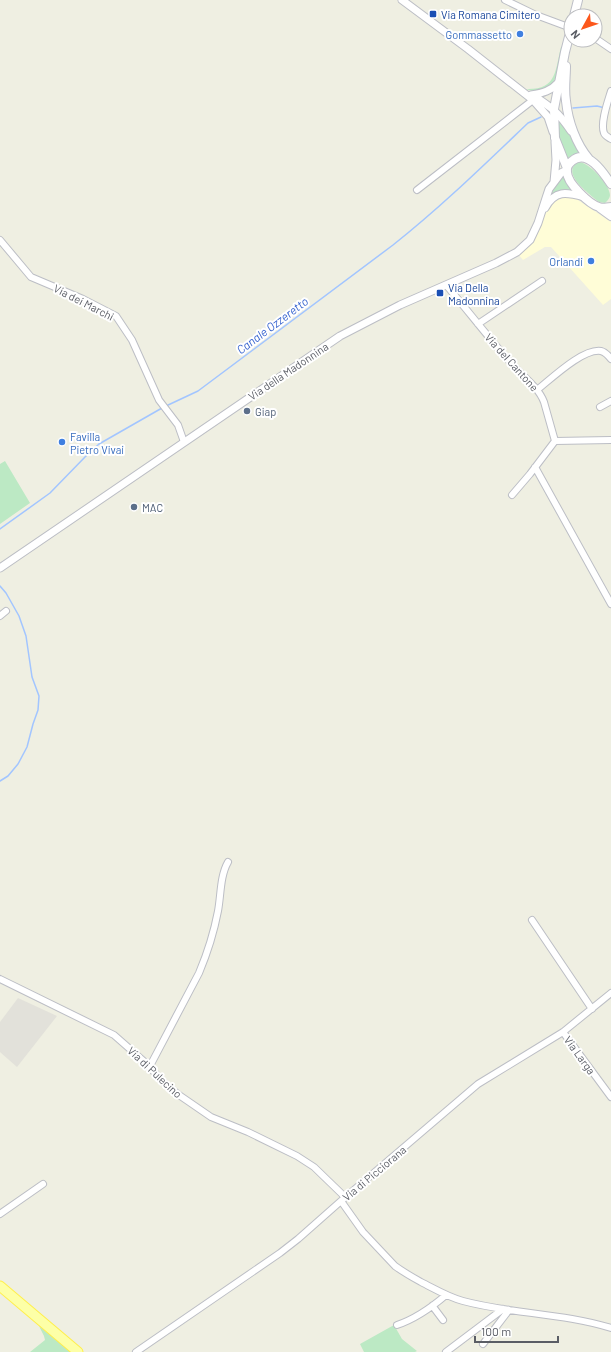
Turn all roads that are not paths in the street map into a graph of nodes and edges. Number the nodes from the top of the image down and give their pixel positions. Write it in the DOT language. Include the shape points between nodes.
graph roads {
  1 [pos="402,0"];
  2 [pos="505,0"];
  3 [pos="563,26"];
  4 [pos="566,48"];
  5 [pos="566,48"];
  6 [pos="559,82"];
  7 [pos="611,91"];
  8 [pos="532,97"];
  9 [pos="554,109"];
  10 [pos="555,138"];
  11 [pos="611,139"];
  12 [pos="578,141"];
  13 [pos="590,160"];
  14 [pos="567,169"];
  15 [pos="554,182"];
  16 [pos="611,184"];
  17 [pos="417,190"];
  18 [pos="586,198"];
  19 [pos="607,207"];
  20 [pos="611,216"];
  21 [pos="540,217"];
  22 [pos="0,240"];
  23 [pos="542,281"];
  24 [pos="447,286"];
  25 [pos="478,324"];
  26 [pos="611,359"];
  27 [pos="537,390"];
  28 [pos="611,401"];
  29 [pos="600,407"];
  30 [pos="611,440"];
  31 [pos="555,441"];
  32 [pos="184,442"];
  33 [pos="535,467"];
  34 [pos="512,495"];
  35 [pos="0,568"];
  36 [pos="611,604"];
  37 [pos="6,611"];
  38 [pos="0,616"];
  39 [pos="228,862"];
  40 [pos="532,920"];
  41 [pos="0,979"];
  42 [pos="611,993"];
  43 [pos="592,1009"];
  44 [pos="563,1032"];
  45 [pos="150,1066"];
  46 [pos="611,1097"];
  47 [pos="43,1184"];
  48 [pos="343,1199"];
  49 [pos="0,1214"];
  50 [pos="0,1286"];
  51 [pos="446,1295"];
  52 [pos="433,1305"];
  53 [pos="506,1309"];
  54 [pos="443,1320"];
  55 [pos="397,1325"];
  56 [pos="611,1328"];
  57 [pos="483,1344"];
  58 [pos="78,1352"];
  59 [pos="136,1352"];
  60 [pos="446,1352"];
  1 -- 8 [label="street"];
  2 -- 3 [label="street"];
  4 -- 6 [label="main road"];
  5 -- 12 [label="main road" via="566,101"];
  6 -- 8 [label="street" via="551,90"];
  6 -- 9 [label="main road"];
  7 -- 11 [label="street" via="603,130"];
  8 -- 9 [label="street"];
  8 -- 10 [label="street" via="548,116"];
  8 -- 17 [label="street"];
  9 -- 10 [label="main road"];
  9 -- 12 [label="street"];
  10 -- 14 [label="main road"];
  10 -- 15 [label="street"];
  12 -- 13 [label="main road"];
  13 -- 14 [label="main road" via="577,158 568,164"];
  13 -- 16 [label="main road"];
  14 -- 15 [label="street"];
  14 -- 18 [label="main road" via="569,180"];
  15 -- 21 [label="street"];
  18 -- 19 [label="main road"];
  18 -- 21 [label="street" via="564,193 558,195 552,198"];
  19 -- 20 [label="main road"];
  21 -- 24 [label="street, Via della Madonnina" via="530,240 517,252"];
  22 -- 32 [label="street, Via dei Marchi" via="31,277 116,316 132,340 156,394 178,425"];
  23 -- 25 [label="street"];
  24 -- 25 [label="street, Via del Cantone"];
  24 -- 32 [label="street, Via della Madonnina" via="340,336"];
  25 -- 27 [label="street, Via del Cantone"];
  26 -- 27 [label="street" via="600,351 585,354"];
  27 -- 31 [label="street, Via del Cantone" via="542,396"];
  28 -- 29 [label="street"];
  30 -- 31 [label="street"];
  31 -- 33 [label="street"];
  32 -- 35 [label="street, Via della Madonnina"];
  33 -- 34 [label="street"];
  33 -- 36 [label="street"];
  37 -- 38 [label="street"];
  39 -- 45 [label="street" via="224,869 218,912 202,967"];
  40 -- 43 [label="street"];
  41 -- 45 [label="street, Via di Pulecino" via="114,1035"];
  42 -- 43 [label="street, Via di Picciorana"];
  43 -- 44 [label="street, Via di Picciorana"];
  44 -- 46 [label="street, Via Larga"];
  44 -- 48 [label="street, Via di Picciorana" via="478,1084"];
  45 -- 48 [label="street, Via di Pulecino" via="163,1082 210,1117 248,1132 314,1167"];
  47 -- 49 [label="street"];
  48 -- 51 [label="street, Via di Pulecino" via="363,1232 395,1266"];
  48 -- 59 [label="street, Via di Picciorana" via="280,1253"];
  50 -- 58 [label="main road"];
  51 -- 52 [label="street"];
  51 -- 53 [label="street, Via di Pulecino"];
  52 -- 54 [label="street"];
  52 -- 55 [label="street"];
  53 -- 56 [label="street, Via di Pulecino" via="558,1316"];
  53 -- 57 [label="street"];
  53 -- 60 [label="street"];
}
